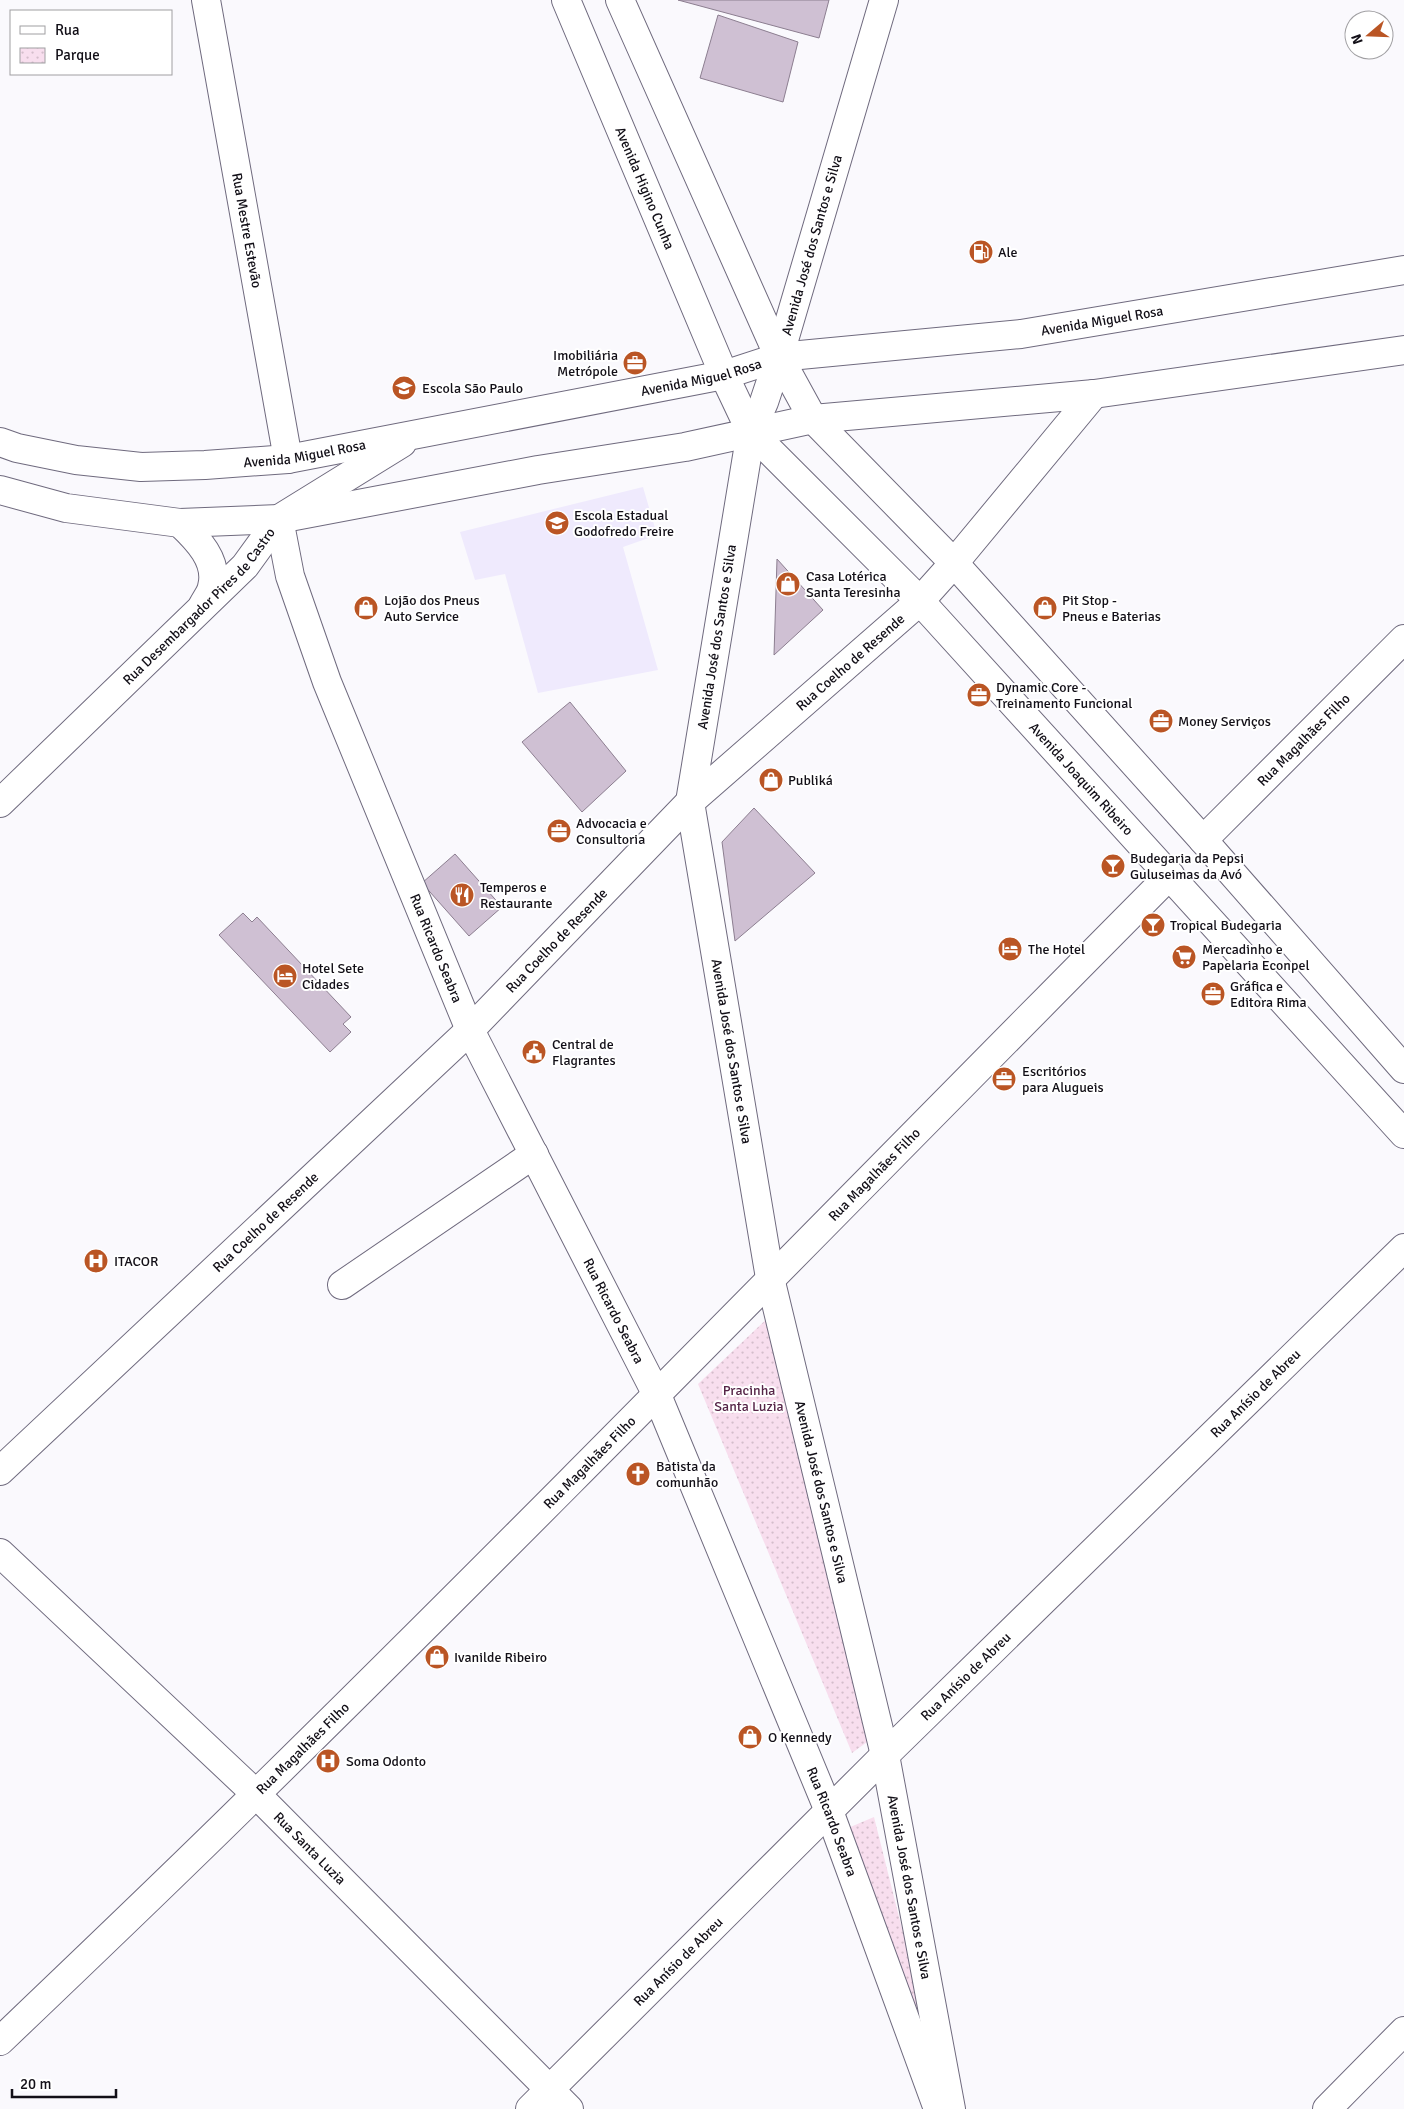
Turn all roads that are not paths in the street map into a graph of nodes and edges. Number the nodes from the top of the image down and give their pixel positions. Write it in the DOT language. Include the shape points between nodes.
graph roads {
  1 [pos="206,0"];
  2 [pos="566,0"];
  3 [pos="620,0"];
  4 [pos="884,0"];
  5 [pos="1404,270"];
  6 [pos="1404,350"];
  7 [pos="779,357"];
  8 [pos="724,375"];
  9 [pos="1094,394"];
  10 [pos="813,419"];
  11 [pos="750,432"];
  12 [pos="416,434"];
  13 [pos="0,442"];
  14 [pos="288,459"];
  15 [pos="0,490"];
  16 [pos="279,520"];
  17 [pos="180,522"];
  18 [pos="954,563"];
  19 [pos="920,601"];
  20 [pos="200,610"];
  21 [pos="1404,639"];
  22 [pos="690,802"];
  23 [pos="0,803"];
  24 [pos="1202,840"];
  25 [pos="1170,875"];
  26 [pos="470,1030"];
  27 [pos="1404,1069"];
  28 [pos="1404,1134"];
  29 [pos="534,1154"];
  30 [pos="1404,1248"];
  31 [pos="770,1278"];
  32 [pos="342,1285"];
  33 [pos="657,1395"];
  34 [pos="0,1470"];
  35 [pos="0,1553"];
  36 [pos="884,1755"];
  37 [pos="256,1794"];
  38 [pos="829,1811"];
  39 [pos="1404,2031"];
  40 [pos="0,2041"];
  41 [pos="560,2099"];
  42 [pos="530,2109"];
  43 [pos="938,2109"];
  44 [pos="952,2109"];
  45 [pos="1327,2109"];
  1 -- 14 [label="main road, Rua Mestre Estevão"];
  2 -- 8 [label="main road, Avenida Higino Cunha"];
  3 -- 7 [label="main road"];
  4 -- 7 [label="main road, Avenida José dos Santos e Silva"];
  5 -- 7 [label="main road, Avenida Miguel Rosa" via="1021,334"];
  6 -- 9 [label="main road"];
  7 -- 8 [label="main road, Avenida Miguel Rosa"];
  7 -- 10 [label="main road"];
  7 -- 11 [label="main road, Avenida José dos Santos e Silva"];
  8 -- 11 [label="main road, Avenida Higino Cunha"];
  8 -- 12 [label="main road, Avenida Miguel Rosa"];
  9 -- 10 [label="main road"];
  9 -- 18 [label="main road, Rua Coelho de Resende"];
  10 -- 11 [label="main road"];
  10 -- 18 [label="main road"];
  11 -- 16 [label="main road" via="685,448 538,470"];
  11 -- 19 [label="main road, Avenida Joaquim Ribeiro"];
  11 -- 22 [label="main road, Avenida José dos Santos e Silva"];
  12 -- 14 [label="main road, Avenida Miguel Rosa"];
  12 -- 16 [label="main road, Rua Desembargador Pires de Castro"];
  13 -- 14 [label="main road, Avenida Miguel Rosa" via="76,460 141,467"];
  15 -- 17 [label="main road" via="66,508"];
  16 -- 17 [label="main road"];
  16 -- 20 [label="main road, Rua Desembargador Pires de Castro" via="245,566"];
  16 -- 26 [label="main road, Rua Ricardo Seabra" via="290,576 327,682"];
  17 -- 20 [label="main road" via="201,545 213,568 212,587"];
  18 -- 19 [label="main road, Rua Coelho de Resende"];
  18 -- 24 [label="main road"];
  19 -- 22 [label="main road, Rua Coelho de Resende"];
  19 -- 25 [label="main road, Avenida Joaquim Ribeiro"];
  20 -- 23 [label="main road, Rua Desembargador Pires de Castro"];
  21 -- 24 [label="main road, Rua Magalhães Filho"];
  22 -- 26 [label="main road, Rua Coelho de Resende"];
  22 -- 31 [label="main road, Avenida José dos Santos e Silva"];
  24 -- 27 [label="main road"];
  25 -- 28 [label="main road, Avenida Joaquim Ribeiro"];
  25 -- 31 [label="main road, Rua Magalhães Filho"];
  26 -- 29 [label="main road, Rua Ricardo Seabra"];
  26 -- 34 [label="main road, Rua Coelho de Resende"];
  29 -- 32 [label="main road"];
  29 -- 33 [label="main road, Rua Ricardo Seabra"];
  30 -- 36 [label="main road, Rua Anísio de Abreu"];
  31 -- 33 [label="main road, Rua Magalhães Filho"];
  31 -- 36 [label="main road, Avenida José dos Santos e Silva"];
  33 -- 37 [label="main road, Rua Magalhães Filho"];
  33 -- 38 [label="main road, Rua Ricardo Seabra"];
  35 -- 37 [label="main road, Rua Santa Luzia"];
  36 -- 38 [label="main road, Rua Anísio de Abreu"];
  36 -- 44 [label="main road, Avenida José dos Santos e Silva"];
  37 -- 40 [label="main road, Rua Magalhães Filho"];
  37 -- 41 [label="main road, Rua Santa Luzia"];
  38 -- 41 [label="main road, Rua Anísio de Abreu"];
  38 -- 43 [label="main road, Rua Ricardo Seabra"];
  39 -- 45 [label="main road"];
  41 -- 42 [label="main road, Rua Anísio de Abreu"];
}
